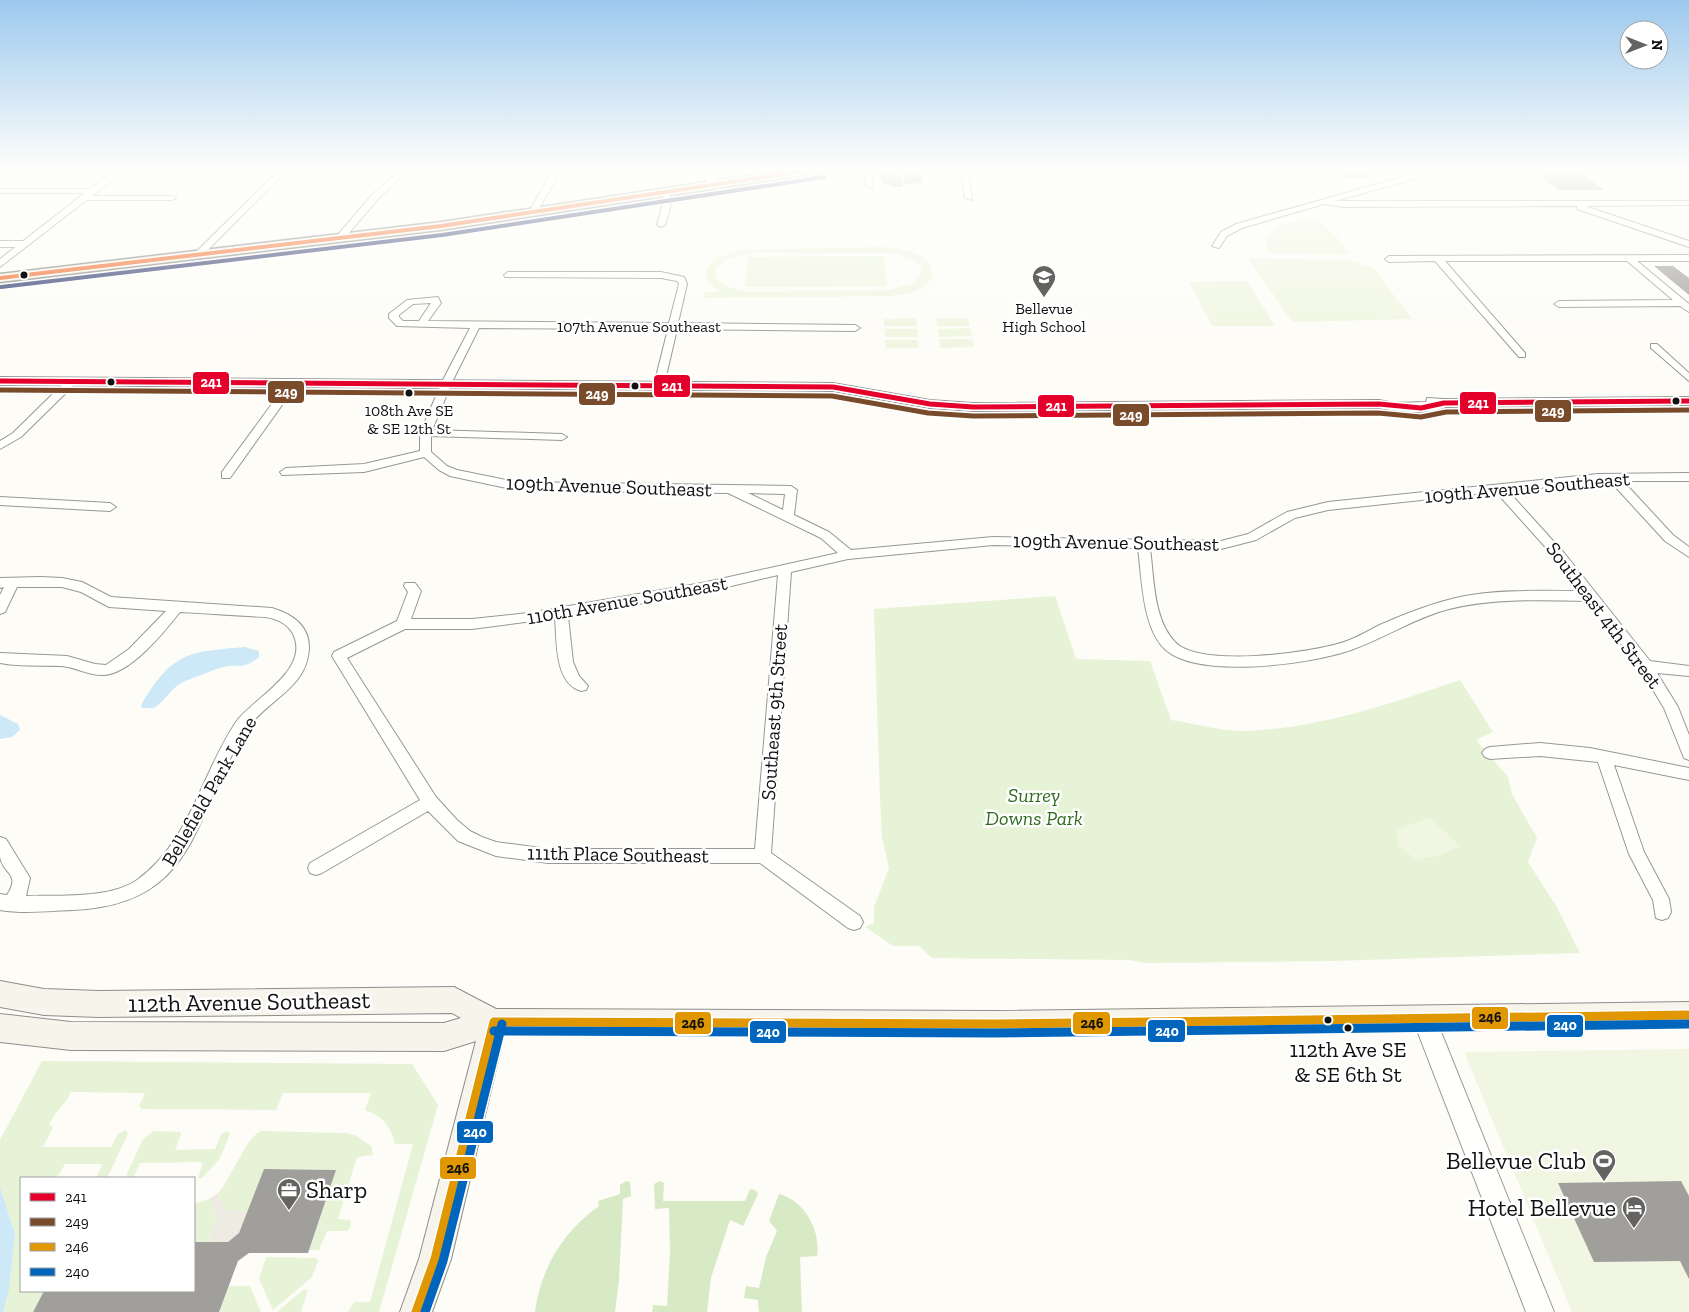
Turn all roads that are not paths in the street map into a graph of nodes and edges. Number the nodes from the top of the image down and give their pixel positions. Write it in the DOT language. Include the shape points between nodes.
graph roads {
  1 [pos="44,229"];
  2 [pos="224,229"];
  3 [pos="347,229"];
  4 [pos="409,229"];
  5 [pos="1233,229"];
  6 [pos="1646,229"];
  7 [pos="339,239"];
  8 [pos="0,244"];
  9 [pos="25,244"];
  10 [pos="1689,244"];
  11 [pos="1216,246"];
  12 [pos="198,255"];
  13 [pos="1630,258"];
  14 [pos="1689,258"];
  15 [pos="1438,259"];
  16 [pos="1389,260"];
  17 [pos="0,264"];
  18 [pos="508,275"];
  19 [pos="0,278"];
  20 [pos="1559,304"];
  21 [pos="1685,306"];
  22 [pos="422,324"];
  23 [pos="476,325"];
  24 [pos="674,326"];
  25 [pos="855,328"];
  26 [pos="1654,346"];
  27 [pos="1522,355"];
  28 [pos="1689,378"];
  29 [pos="0,381"];
  30 [pos="71,382"];
  31 [pos="292,384"];
  32 [pos="447,384"];
  33 [pos="659,385"];
  34 [pos="1689,401"];
  35 [pos="425,433"];
  36 [pos="562,436"];
  37 [pos="1,446"];
  38 [pos="426,453"];
  39 [pos="286,472"];
  40 [pos="226,475"];
  41 [pos="1689,477"];
  42 [pos="1613,478"];
  43 [pos="1499,488"];
  44 [pos="732,490"];
  45 [pos="0,502"];
  46 [pos="110,507"];
  47 [pos="788,515"];
  48 [pos="1143,543"];
  49 [pos="1689,553"];
  50 [pos="848,555"];
  51 [pos="784,568"];
  52 [pos="6,583"];
  53 [pos="410,586"];
  54 [pos="1592,596"];
  55 [pos="177,606"];
  56 [pos="0,610"];
  57 [pos="561,613"];
  58 [pos="403,624"];
  59 [pos="1172,648"];
  60 [pos="0,658"];
  61 [pos="1646,666"];
  62 [pos="1689,671"];
  63 [pos="581,686"];
  64 [pos="1490,753"];
  65 [pos="1689,754"];
  66 [pos="1604,757"];
  67 [pos="1689,774"];
  68 [pos="430,802"];
  69 [pos="0,844"];
  70 [pos="763,856"];
  71 [pos="316,868"];
  72 [pos="5,903"];
  73 [pos="1662,912"];
  74 [pos="854,922"];
  75 [pos="0,994"];
  76 [pos="1689,1015"];
  77 [pos="1424,1020"];
  78 [pos="494,1022"];
  79 [pos="0,1028"];
  80 [pos="435,1259"];
  81 [pos="416,1312"];
  82 [pos="428,1312"];
  83 [pos="1540,1312"];
  1 -- 9 [label="street"];
  2 -- 12 [label="street"];
  3 -- 7 [label="street"];
  4 -- 7 [label="main road"];
  5 -- 11 [label="street" via="1224,234"];
  6 -- 10 [label="street"];
  7 -- 12 [label="main road"];
  8 -- 9 [label="street"];
  9 -- 17 [label="street"];
  12 -- 19 [label="main road"];
  13 -- 14 [label="street"];
  13 -- 15 [label="street"];
  13 -- 21 [label="street"];
  15 -- 16 [label="street"];
  15 -- 27 [label="street"];
  18 -- 24 [label="street" via="661,275 678,278 684,284"];
  20 -- 21 [label="street"];
  22 -- 23 [label="street, 107th Avenue Southeast"];
  23 -- 24 [label="street, 107th Avenue Southeast"];
  23 -- 32 [label="street"];
  24 -- 25 [label="street, 107th Avenue Southeast"];
  24 -- 33 [label="street"];
  26 -- 28 [label="street"];
  29 -- 30 [label="street"];
  30 -- 31 [label="street"];
  30 -- 37 [label="street"];
  31 -- 32 [label="street"];
  31 -- 40 [label="street"];
  32 -- 33 [label="street"];
  32 -- 35 [label="street"];
  33 -- 34 [label="street" via="834,387 930,404 973,407 1379,404 1394,407 1438,406 1444,403"];
  35 -- 36 [label="street"];
  35 -- 38 [label="street"];
  38 -- 39 [label="street" via="364,468"];
  38 -- 44 [label="street, 109th Avenue Southeast" via="454,473 516,486"];
  41 -- 42 [label="street, 109th Avenue Southeast"];
  42 -- 43 [label="street, 109th Avenue Southeast"];
  42 -- 49 [label="street" via="1669,538"];
  43 -- 48 [label="street, 109th Avenue Southeast" via="1315,508 1291,515 1252,537 1221,545"];
  43 -- 54 [label="street, Southeast 4th Street"];
  44 -- 47 [label="street, 109th Avenue Southeast"];
  44 -- 47 [label="street, 109th Avenue Southeast" via="791,490"];
  45 -- 46 [label="street"];
  47 -- 50 [label="street, 109th Avenue Southeast" via="832,539"];
  48 -- 50 [label="street, 109th Avenue Southeast" via="993,541"];
  48 -- 59 [label="street" via="1158,630"];
  50 -- 51 [label="street, 110th Avenue Southeast"];
  51 -- 57 [label="street, 110th Avenue Southeast" via="702,588"];
  51 -- 70 [label="street, Southeast 9th Street"];
  52 -- 55 [label="street, Bellefield Park Lane" via="68,583 88,589 109,602"];
  52 -- 56 [label="street"];
  53 -- 58 [label="street" via="415,591"];
  54 -- 59 [label="street" via="1512,596 1458,602 1417,613 1348,645 1286,658 1209,661 1181,654"];
  54 -- 61 [label="street, Southeast 4th Street"];
  55 -- 60 [label="street" via="151,636 119,664 107,670 66,661"];
  55 -- 72 [label="street, Bellefield Park Lane" via="272,612 287,617 300,631 302,644 298,668 292,679 244,722 180,847 163,871 140,888 101,900"];
  57 -- 58 [label="street, 110th Avenue Southeast" via="472,624"];
  57 -- 63 [label="street" via="568,670"];
  58 -- 68 [label="street, 111th Place Southeast" via="339,656"];
  61 -- 62 [label="street"];
  61 -- 65 [label="street, Southeast 4th Street" via="1671,706"];
  64 -- 66 [label="street" via="1544,750"];
  66 -- 67 [label="street"];
  66 -- 73 [label="street" via="1638,854 1661,899"];
  68 -- 70 [label="street, 111th Place Southeast" via="464,836 496,849 520,853 548,856"];
  68 -- 71 [label="street"];
  69 -- 72 [label="street" via="22,878 21,888"];
  70 -- 74 [label="street"];
  75 -- 78 [label="main road, 112th Avenue Southeast" via="44,1002 98,1004 454,1000"];
  76 -- 77 [label="main road, 112th Avenue Southeast"];
  77 -- 78 [label="main road, 112th Avenue Southeast" via="994,1024"];
  77 -- 83 [label="street"];
  78 -- 79 [label="main road, 112th Avenue Southeast" via="444,1037 71,1036"];
  78 -- 80 [label="main road"];
  80 -- 81 [label="main road"];
  80 -- 82 [label="main road"];
}
